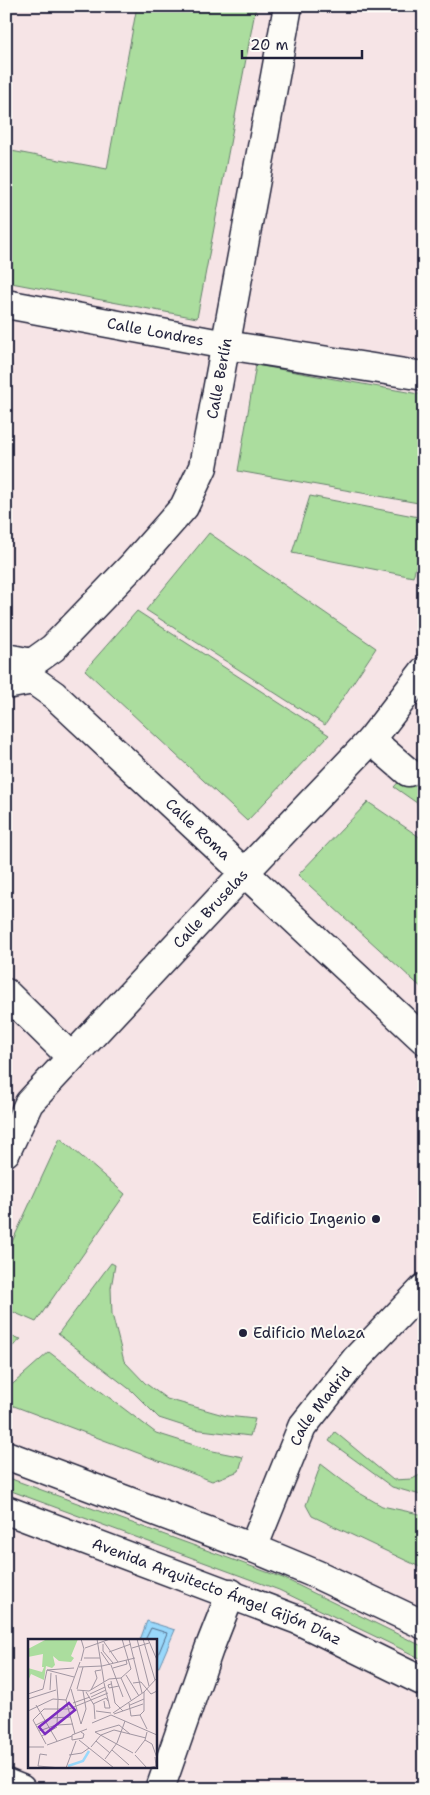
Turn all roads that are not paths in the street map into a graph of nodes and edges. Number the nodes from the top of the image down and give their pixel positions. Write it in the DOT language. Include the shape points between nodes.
graph roads {
  1 [pos="288,6"];
  2 [pos="6,304"];
  3 [pos="226,345"];
  4 [pos="424,376"];
  5 [pos="6,658"];
  6 [pos="424,671"];
  7 [pos="6,685"];
  8 [pos="372,740"];
  9 [pos="408,772"];
  10 [pos="244,873"];
  11 [pos="6,993"];
  12 [pos="424,1040"];
  13 [pos="71,1058"];
  14 [pos="6,1152"];
  15 [pos="424,1288"];
  16 [pos="6,1455"];
  17 [pos="6,1510"];
  18 [pos="253,1548"];
  19 [pos="231,1593"];
  20 [pos="424,1625"];
  21 [pos="424,1682"];
  22 [pos="6,1783"];
  23 [pos="21,1789"];
  24 [pos="160,1789"];
  1 -- 3 [label="street, Calle Berlín"];
  2 -- 3 [label="street, Calle Londres"];
  3 -- 4 [label="street, Calle Londres"];
  3 -- 5 [label="street, Calle Berlín" via="203,467 184,507 53,648 32,663"];
  6 -- 8 [label="street, Calle Bruselas"];
  7 -- 10 [label="street, Calle Roma" via="34,680 54,695"];
  8 -- 9 [label="street"];
  8 -- 10 [label="street, Calle Bruselas"];
  10 -- 12 [label="street, Calle Roma"];
  10 -- 13 [label="street, Calle Bruselas"];
  11 -- 13 [label="street"];
  13 -- 14 [label="street, Calle Bruselas" via="29,1103"];
  15 -- 18 [label="street, Calle Madrid" via="356,1359 302,1427"];
  16 -- 18 [label="street"];
  17 -- 19 [label="street, Avenida Arquitecto Ángel Gijón Díaz"];
  18 -- 20 [label="street"];
  19 -- 21 [label="street, Avenida Arquitecto Ángel Gijón Díaz" via="298,1620"];
  19 -- 24 [label="street"];
  22 -- 23 [label="street"];
}
